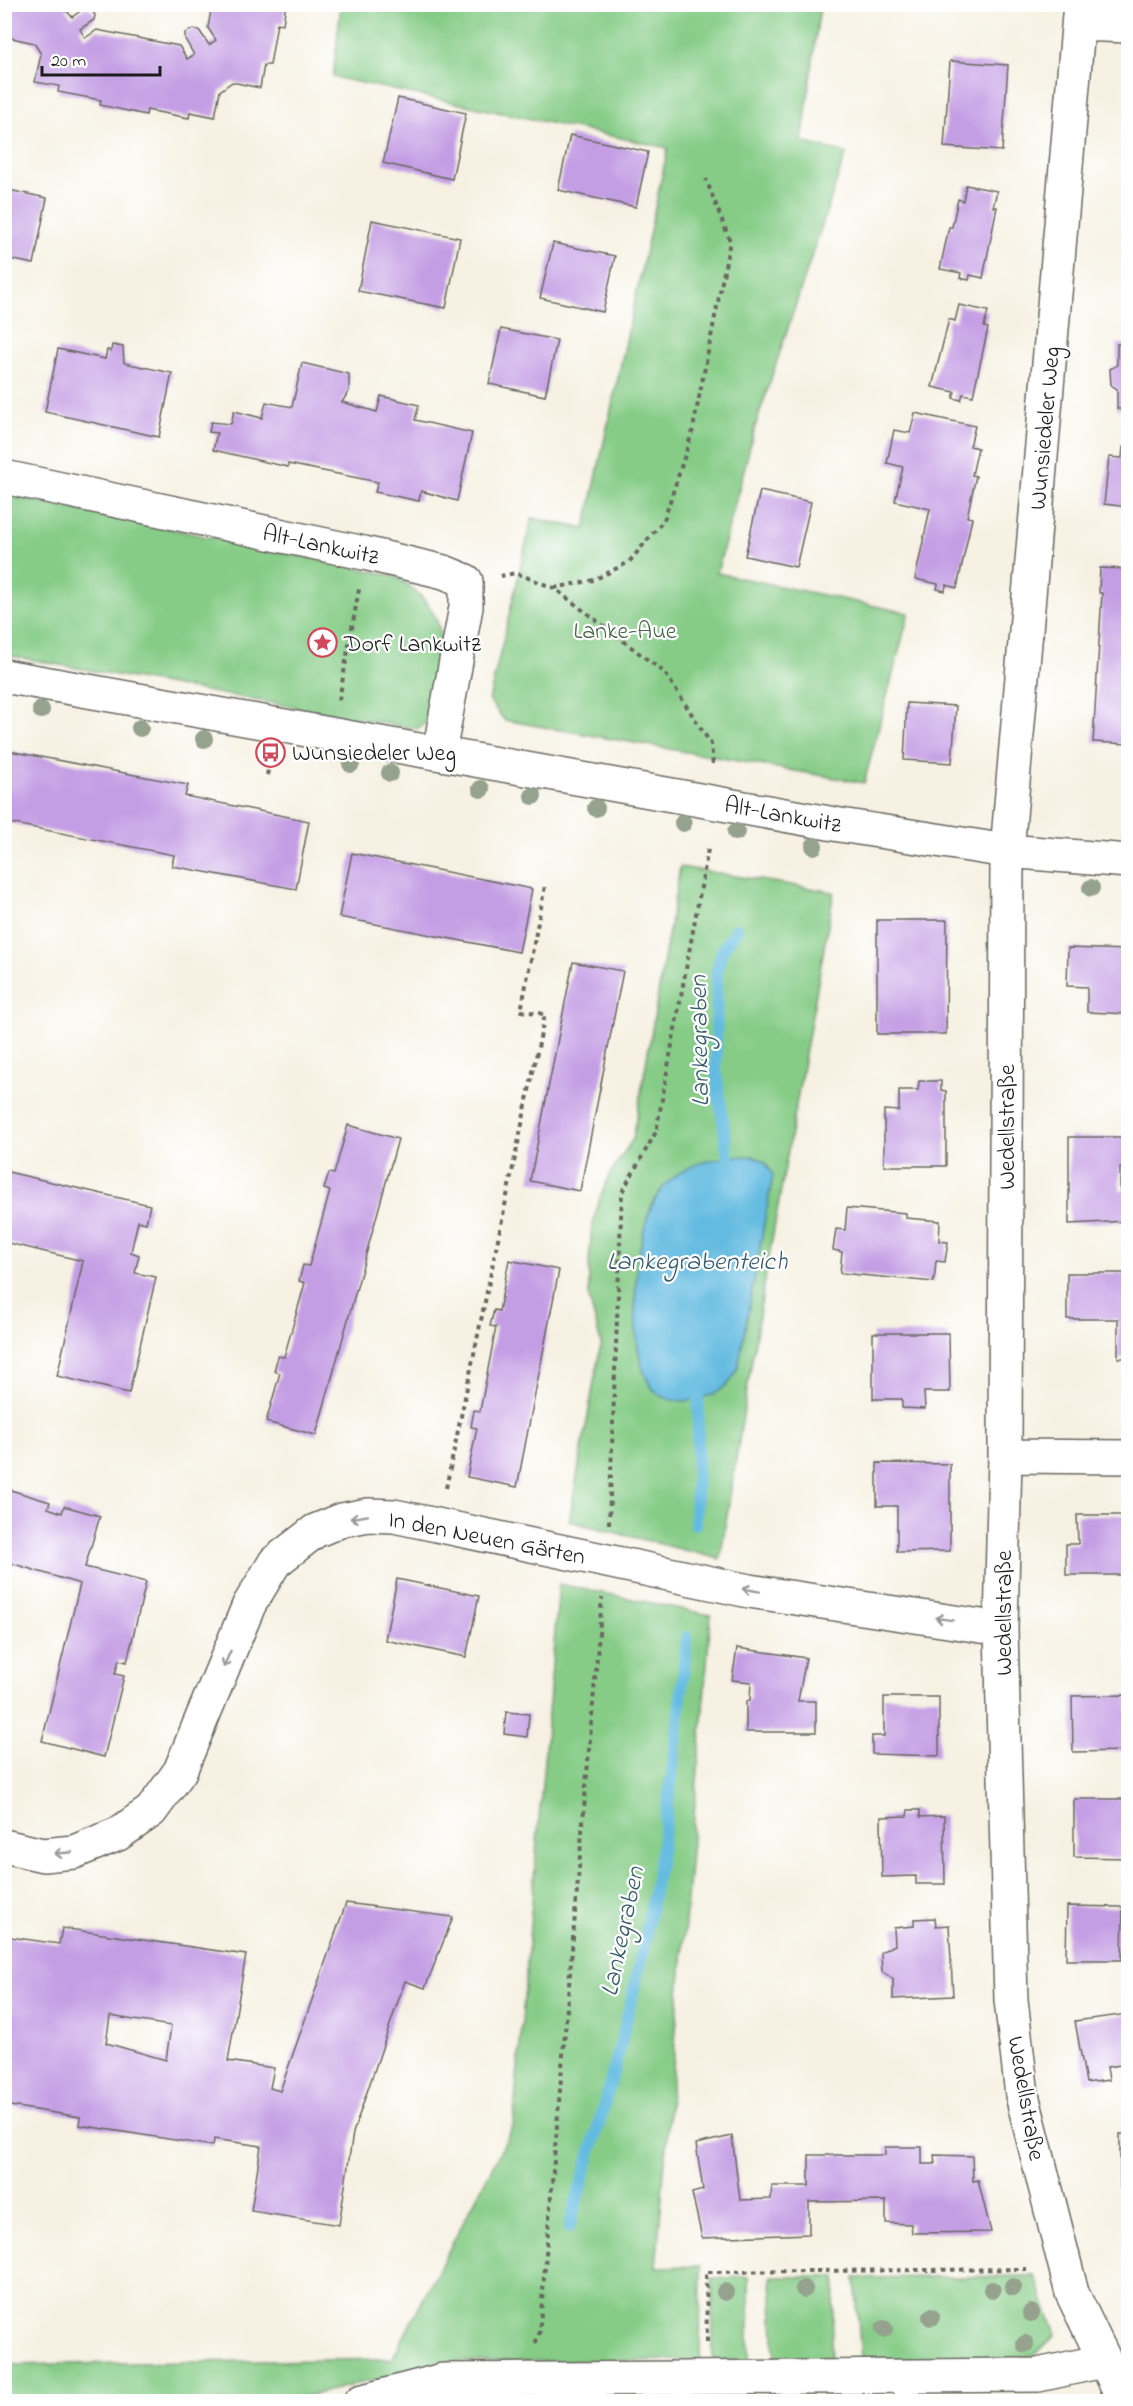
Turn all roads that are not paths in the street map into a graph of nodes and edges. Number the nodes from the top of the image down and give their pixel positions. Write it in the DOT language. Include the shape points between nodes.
graph roads {
  1 [pos="1080,14"];
  2 [pos="1128,26"];
  3 [pos="4,477"];
  4 [pos="4,676"];
  5 [pos="439,753"];
  6 [pos="1007,851"];
  7 [pos="1128,861"];
  8 [pos="1005,1456"];
  9 [pos="1128,1456"];
  10 [pos="1001,1629"];
  11 [pos="4,1846"];
  12 [pos="1103,2361"];
  13 [pos="903,2389"];
  14 [pos="360,2402"];
  15 [pos="1125,2402"];
  1 -- 2 [label="street"];
  1 -- 6 [label="street, Wunsiedeler Weg"];
  3 -- 5 [label="street, Alt-Lankwitz" via="363,553 466,581 466,607"];
  4 -- 5 [label="street, Alt-Lankwitz"];
  5 -- 6 [label="street, Alt-Lankwitz"];
  6 -- 7 [label="street, Alt-Lankwitz"];
  6 -- 8 [label="street, Wedellstraße"];
  8 -- 9 [label="street"];
  8 -- 10 [label="street, Wedellstraße"];
  10 -- 11 [label="street, In den Neuen Gärten, one-way" via="749,1590 394,1516 342,1520 315,1531 286,1552 260,1584 180,1771 151,1810 118,1834 74,1852 43,1855"];
  10 -- 12 [label="street, Wedellstraße" via="1011,2000 1022,2095 1072,2293"];
  12 -- 13 [label="street" via="1038,2375"];
  12 -- 15 [label="street, Wedellstraße"];
  13 -- 14 [label="street" via="443,2380"];
}
